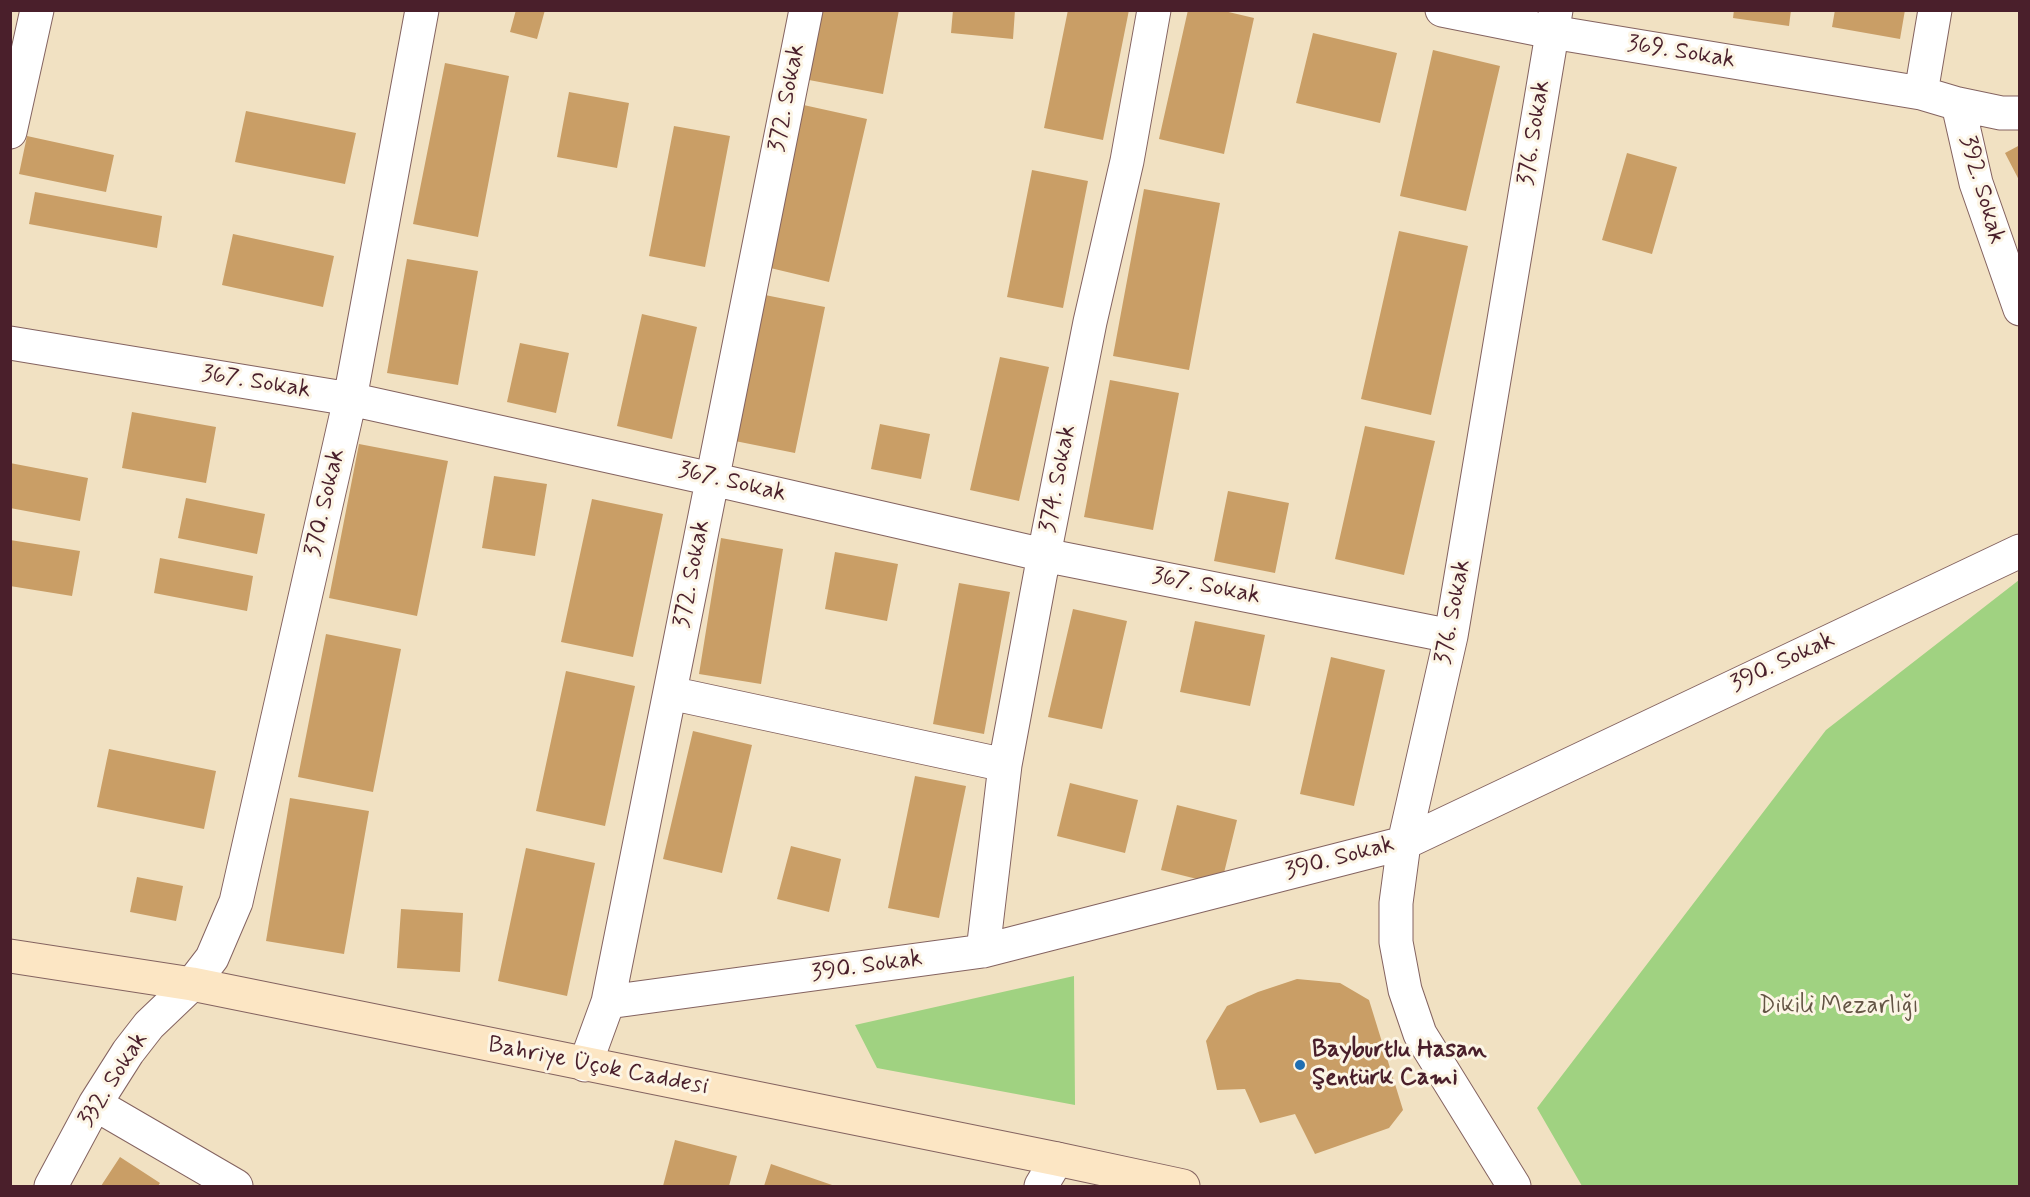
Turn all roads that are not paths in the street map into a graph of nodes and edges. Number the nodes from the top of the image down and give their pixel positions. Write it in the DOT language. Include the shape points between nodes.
graph roads {
  1 [pos="37,10"];
  2 [pos="422,10"];
  3 [pos="806,10"];
  4 [pos="1154,10"];
  5 [pos="1442,10"];
  6 [pos="1935,10"];
  7 [pos="1554,21"];
  8 [pos="1921,93"];
  9 [pos="1958,104"];
  10 [pos="2019,113"];
  11 [pos="10,132"];
  12 [pos="2019,309"];
  13 [pos="10,343"];
  14 [pos="350,399"];
  15 [pos="712,478"];
  16 [pos="2019,551"];
  17 [pos="1044,555"];
  18 [pos="1451,636"];
  19 [pos="670,693"];
  20 [pos="1005,765"];
  21 [pos="1404,843"];
  22 [pos="983,951"];
  23 [pos="10,956"];
  24 [pos="192,984"];
  25 [pos="608,1002"];
  26 [pos="585,1065"];
  27 [pos="95,1104"];
  28 [pos="1049,1173"];
  29 [pos="51,1186"];
  30 [pos="236,1186"];
  31 [pos="1183,1186"];
  32 [pos="1514,1186"];
  1 -- 11 [label="street"];
  2 -- 14 [label="street, 370. Sokak"];
  3 -- 15 [label="street, 372. Sokak"];
  4 -- 17 [label="street, 374. Sokak" via="1127,161 1090,322"];
  5 -- 7 [label="street, 369. Sokak"];
  6 -- 8 [label="street"];
  7 -- 8 [label="street, 369. Sokak"];
  7 -- 18 [label="street, 376. Sokak"];
  8 -- 9 [label="street, 369. Sokak"];
  9 -- 10 [label="street, 369. Sokak"];
  9 -- 12 [label="street, 392. Sokak" via="1976,183"];
  13 -- 14 [label="street, 367. Sokak"];
  14 -- 15 [label="street, 367. Sokak"];
  14 -- 24 [label="street, 370. Sokak" via="236,902 212,958"];
  15 -- 17 [label="street, 367. Sokak"];
  15 -- 19 [label="street, 372. Sokak"];
  16 -- 21 [label="street, 390. Sokak"];
  17 -- 18 [label="street, 367. Sokak"];
  17 -- 20 [label="street, 374. Sokak"];
  18 -- 21 [label="street, 376. Sokak"];
  19 -- 20 [label="street"];
  19 -- 25 [label="street, 372. Sokak"];
  20 -- 22 [label="street, 374. Sokak"];
  21 -- 22 [label="street, 390. Sokak"];
  21 -- 32 [label="street, 376. Sokak" via="1396,933 1405,990 1420,1034"];
  22 -- 25 [label="street, 390. Sokak"];
  23 -- 24 [label="street, Bahriye Üçok Caddesi"];
  24 -- 26 [label="street, Bahriye Üçok Caddesi"];
  24 -- 27 [label="street, 332. Sokak" via="149,1025"];
  25 -- 26 [label="street, 372. Sokak"];
  26 -- 28 [label="street, Bahriye Üçok Caddesi"];
  27 -- 29 [label="street, 332. Sokak"];
  27 -- 30 [label="street"];
  28 -- 31 [label="street, Bahriye Üçok Caddesi"];
}
